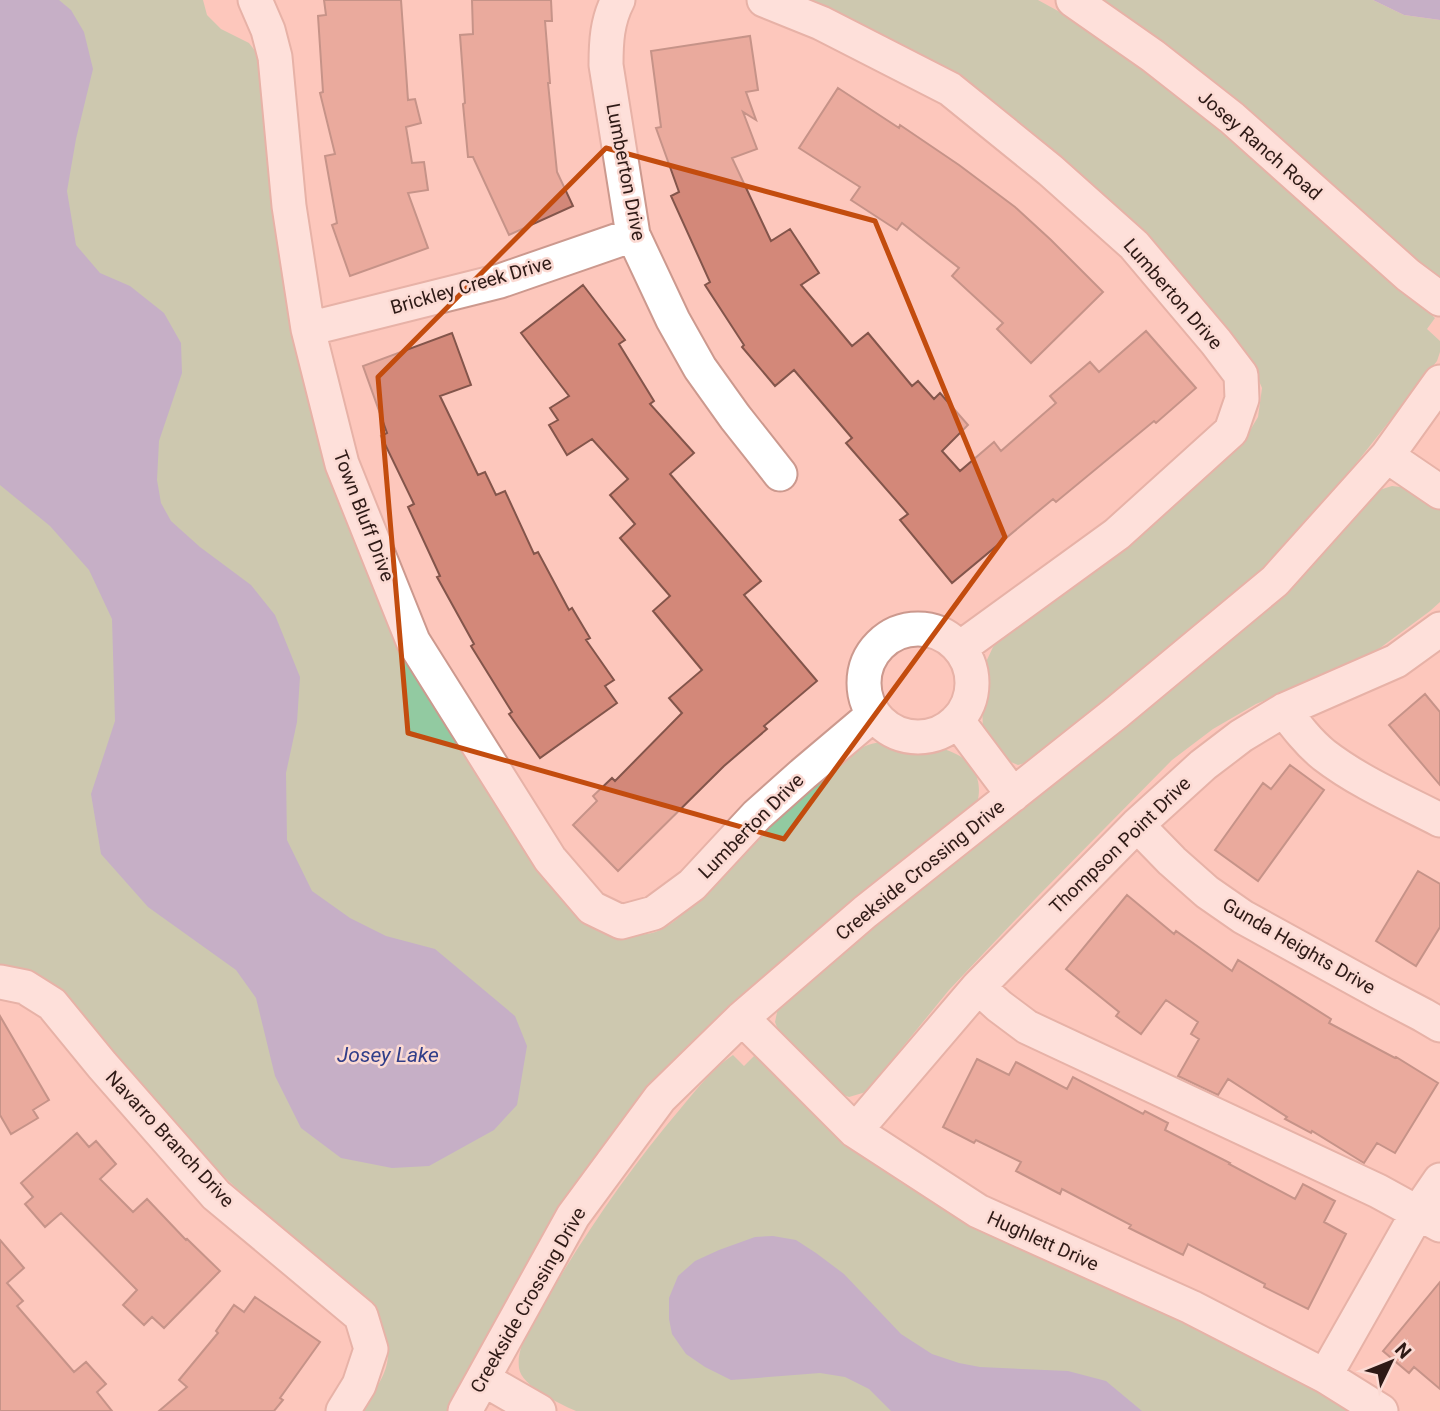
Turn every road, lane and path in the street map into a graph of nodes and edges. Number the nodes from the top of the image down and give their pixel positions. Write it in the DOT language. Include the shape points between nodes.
graph roads {
  1 [pos="255,0"];
  2 [pos="618,0"];
  3 [pos="764,0"];
  4 [pos="1073,0"];
  5 [pos="633,235"];
  6 [pos="1440,299"];
  7 [pos="308,330"];
  8 [pos="1440,382"];
  9 [pos="1387,456"];
  10 [pos="780,474"];
  11 [pos="1440,492"];
  12 [pos="1440,629"];
  13 [pos="960,648"];
  14 [pos="1284,710"];
  15 [pos="874,715"];
  16 [pos="957,720"];
  17 [pos="1013,795"];
  18 [pos="1440,820"];
  19 [pos="1137,825"];
  20 [pos="621,922"];
  21 [pos="13,984"];
  22 [pos="978,986"];
  23 [pos="741,1018"];
  24 [pos="1440,1025"];
  25 [pos="855,1131"];
  26 [pos="1440,1180"];
  27 [pos="1429,1219"];
  28 [pos="1325,1376"];
  29 [pos="483,1380"];
  30 [pos="342,1411"];
  31 [pos="465,1411"];
  32 [pos="539,1411"];
  33 [pos="1381,1411"];
  1 -- 7 [label="street, Town Bluff Drive" via="275,57 289,206"];
  2 -- 5 [label="street, Lumberton Drive" via="610,14 607,65"];
  3 -- 13 [label="street, Lumberton Drive" via="821,23 950,89 1134,245 1241,375 1242,399 1231,431 1117,534"];
  4 -- 6 [label="street, Josey Ranch Road" via="1232,118"];
  5 -- 7 [label="street, Brickley Creek Drive" via="500,281"];
  5 -- 10 [label="street, Lumberton Drive" via="700,368"];
  7 -- 20 [label="street, Town Bluff Drive" via="342,464 413,640 550,859 592,908"];
  8 -- 9 [label="street, Creekside Crossing Drive"];
  9 -- 11 [label="street"];
  9 -- 17 [label="street, Creekside Crossing Drive" via="1275,581"];
  12 -- 14 [label="street, Thompson Point Drive" via="1396,661"];
  13 -- 15 [label="street" via="946,636 910,629 878,646 864,679"];
  13 -- 16 [label="street" via="972,677 969,700"];
  14 -- 18 [label="street" via="1324,755"];
  14 -- 19 [label="street, Thompson Point Drive" via="1203,765"];
  15 -- 16 [label="street" via="905,735 924,737"];
  15 -- 20 [label="street, Lumberton Drive" via="757,815 692,885 654,913"];
  16 -- 17 [label="street"];
  17 -- 23 [label="street, Creekside Crossing Drive"];
  19 -- 22 [label="street, Thompson Point Drive"];
  19 -- 24 [label="street, Gunda Heights Drive" via="1207,892 1243,917"];
  21 -- 30 [label="street, Navarro Branch Drive" via="52,1004 216,1195 361,1316 371,1349 359,1385"];
  22 -- 25 [label="street, Thompson Point Drive"];
  22 -- 27 [label="street" via="1027,1027"];
  23 -- 25 [label="street, Hughlett Drive"];
  23 -- 29 [label="street, Creekside Crossing Drive" via="660,1098 573,1216"];
  25 -- 28 [label="street, Hughlett Drive" via="978,1211 1191,1307"];
  26 -- 27 [label="street"];
  27 -- 28 [label="street"];
  28 -- 33 [label="street, Hughlett Drive"];
  29 -- 31 [label="street, Creekside Crossing Drive"];
  29 -- 32 [label="street"];
}
